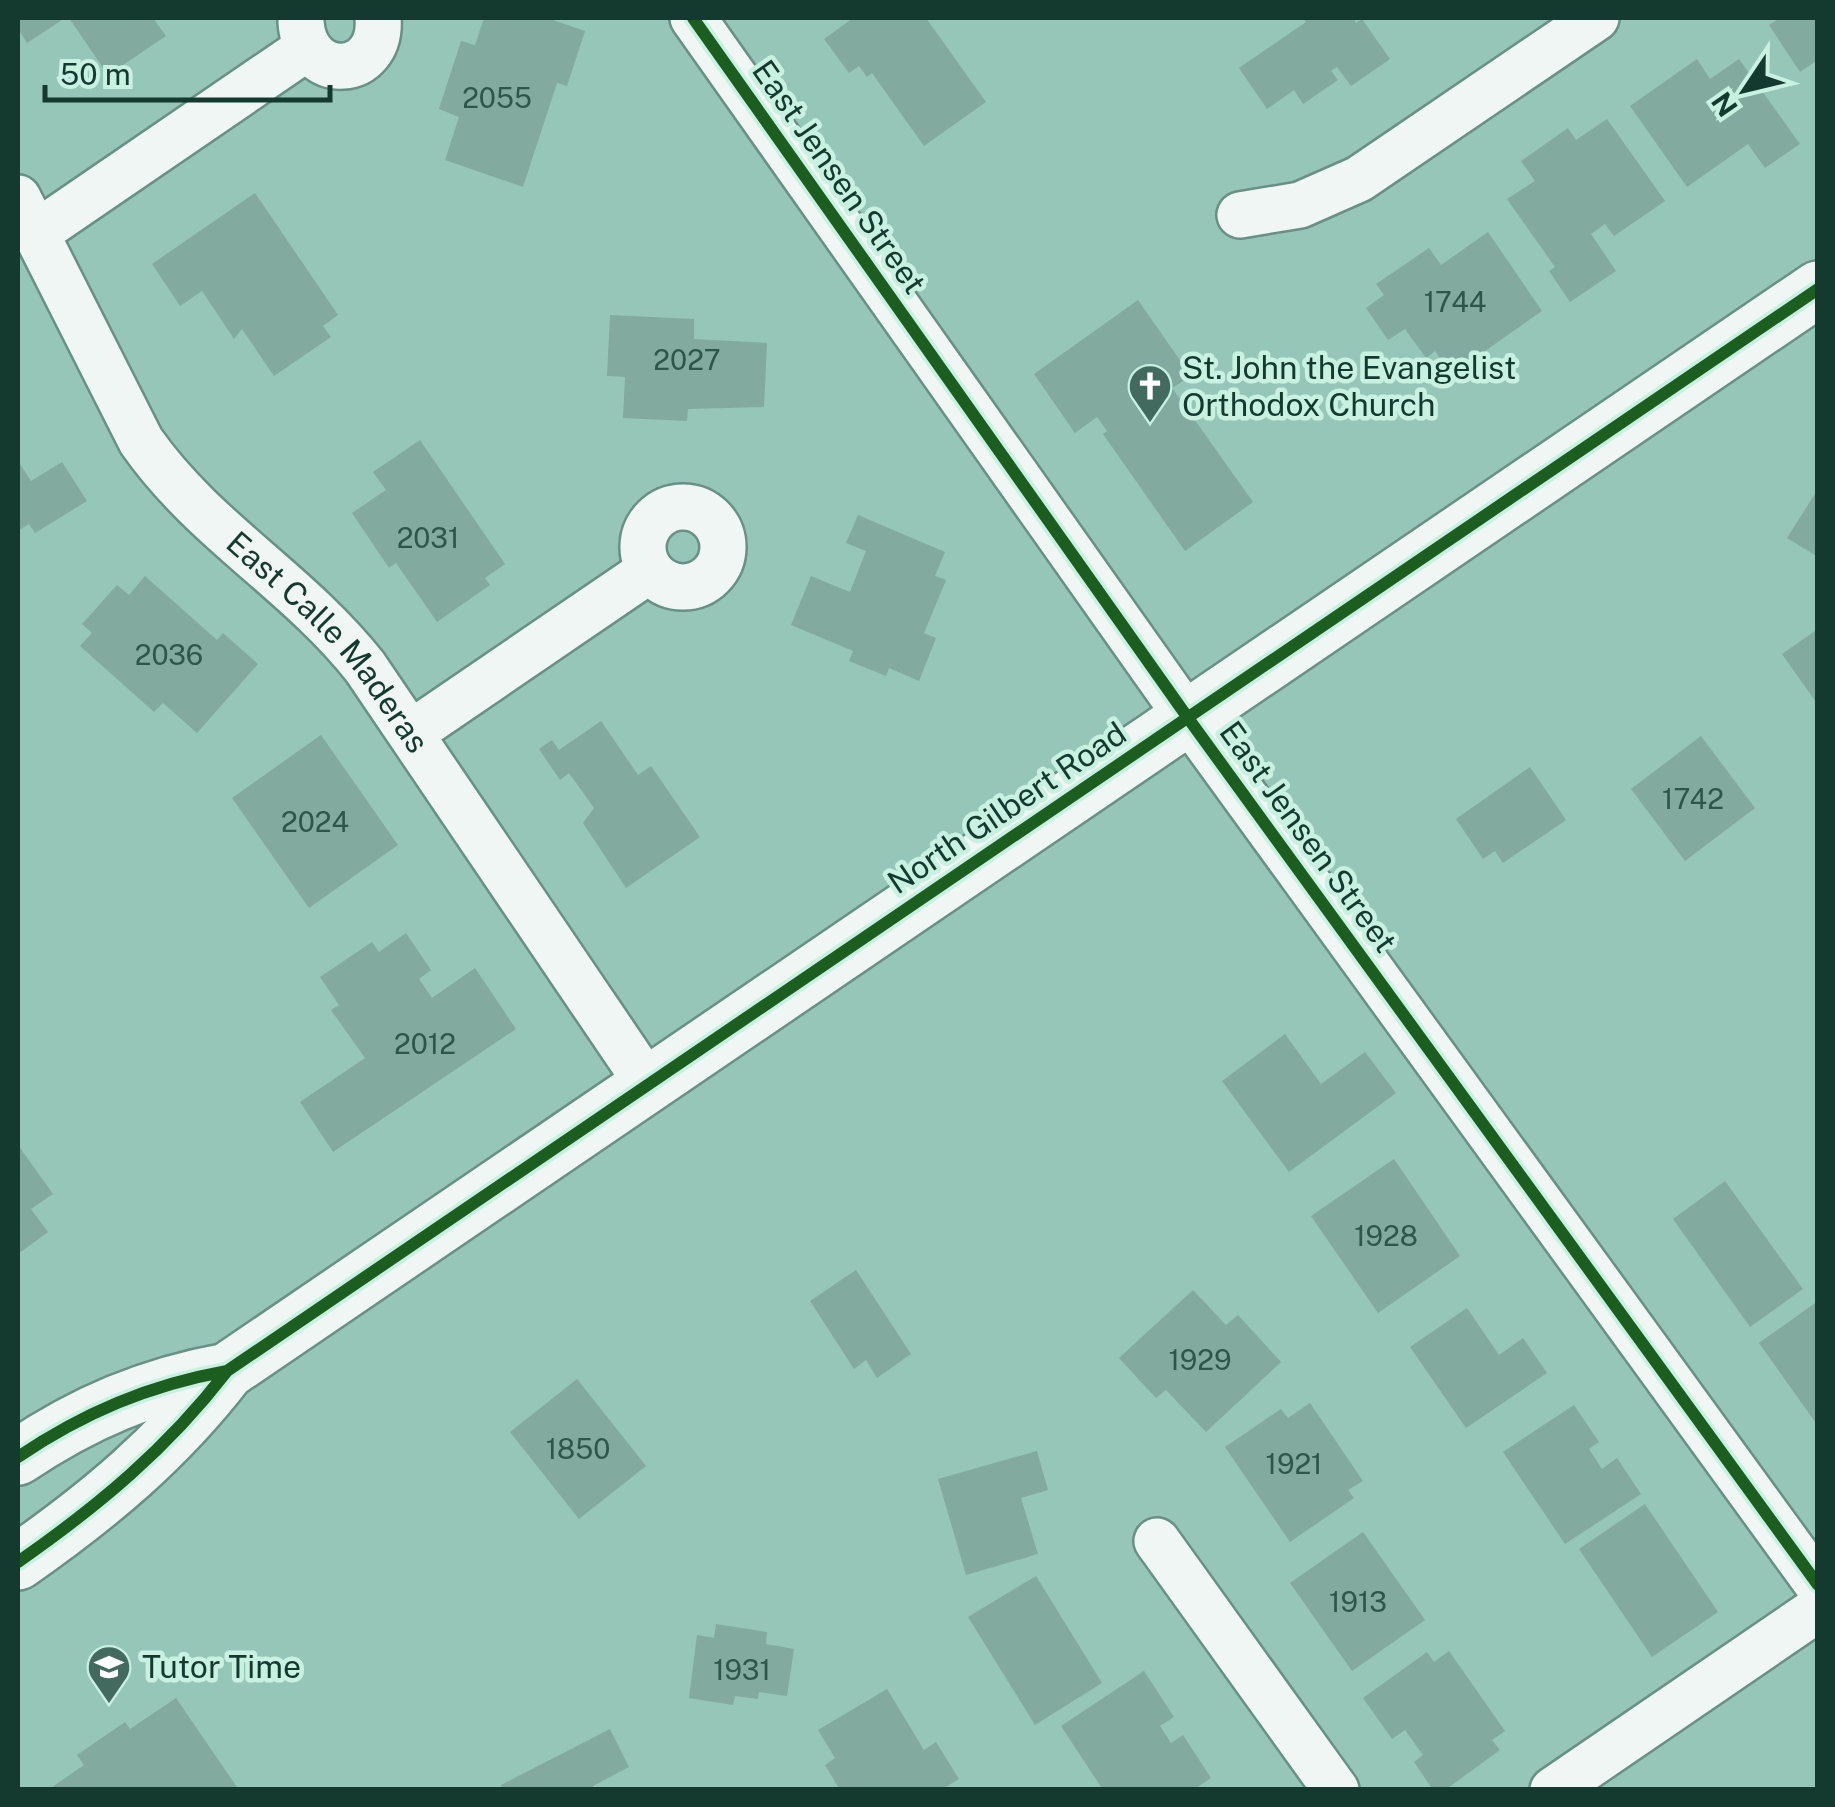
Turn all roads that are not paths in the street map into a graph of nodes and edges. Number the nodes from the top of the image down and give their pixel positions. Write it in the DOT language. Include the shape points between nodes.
graph roads {
  1 [pos="378,18"];
  2 [pos="693,18"];
  3 [pos="1596,18"];
  4 [pos="304,33"];
  5 [pos="1240,215"];
  6 [pos="26,216"];
  7 [pos="1818,289"];
  8 [pos="650,570"];
  9 [pos="1188,718"];
  10 [pos="411,733"];
  11 [pos="649,1086"];
  12 [pos="227,1371"];
  13 [pos="18,1457"];
  14 [pos="1157,1541"];
  15 [pos="18,1562"];
  16 [pos="1818,1585"];
  17 [pos="1818,1609"];
  18 [pos="1336,1790"];
  19 [pos="1552,1790"];
  1 -- 4 [label="street" via="376,42 361,61 337,67 315,58"];
  2 -- 9 [label="street, East Jensen Street"];
  3 -- 5 [label="street" via="1359,179 1300,206"];
  4 -- 6 [label="street"];
  6 -- 10 [label="street, East Calle Maderas" via="164,474 324,618"];
  7 -- 9 [label="main road, North Gilbert Road"];
  8 -- 10 [label="street"];
  9 -- 11 [label="main road, North Gilbert Road"];
  9 -- 16 [label="street, East Jensen Street"];
  10 -- 11 [label="street, East Calle Maderas"];
  11 -- 12 [label="main road, North Gilbert Road"];
  12 -- 13 [label="main road, North Gilbert Road" via="167,1382 113,1402"];
  12 -- 15 [label="main road, North Gilbert Road" via="146,1464"];
  14 -- 18 [label="street"];
  17 -- 19 [label="street"];
}
